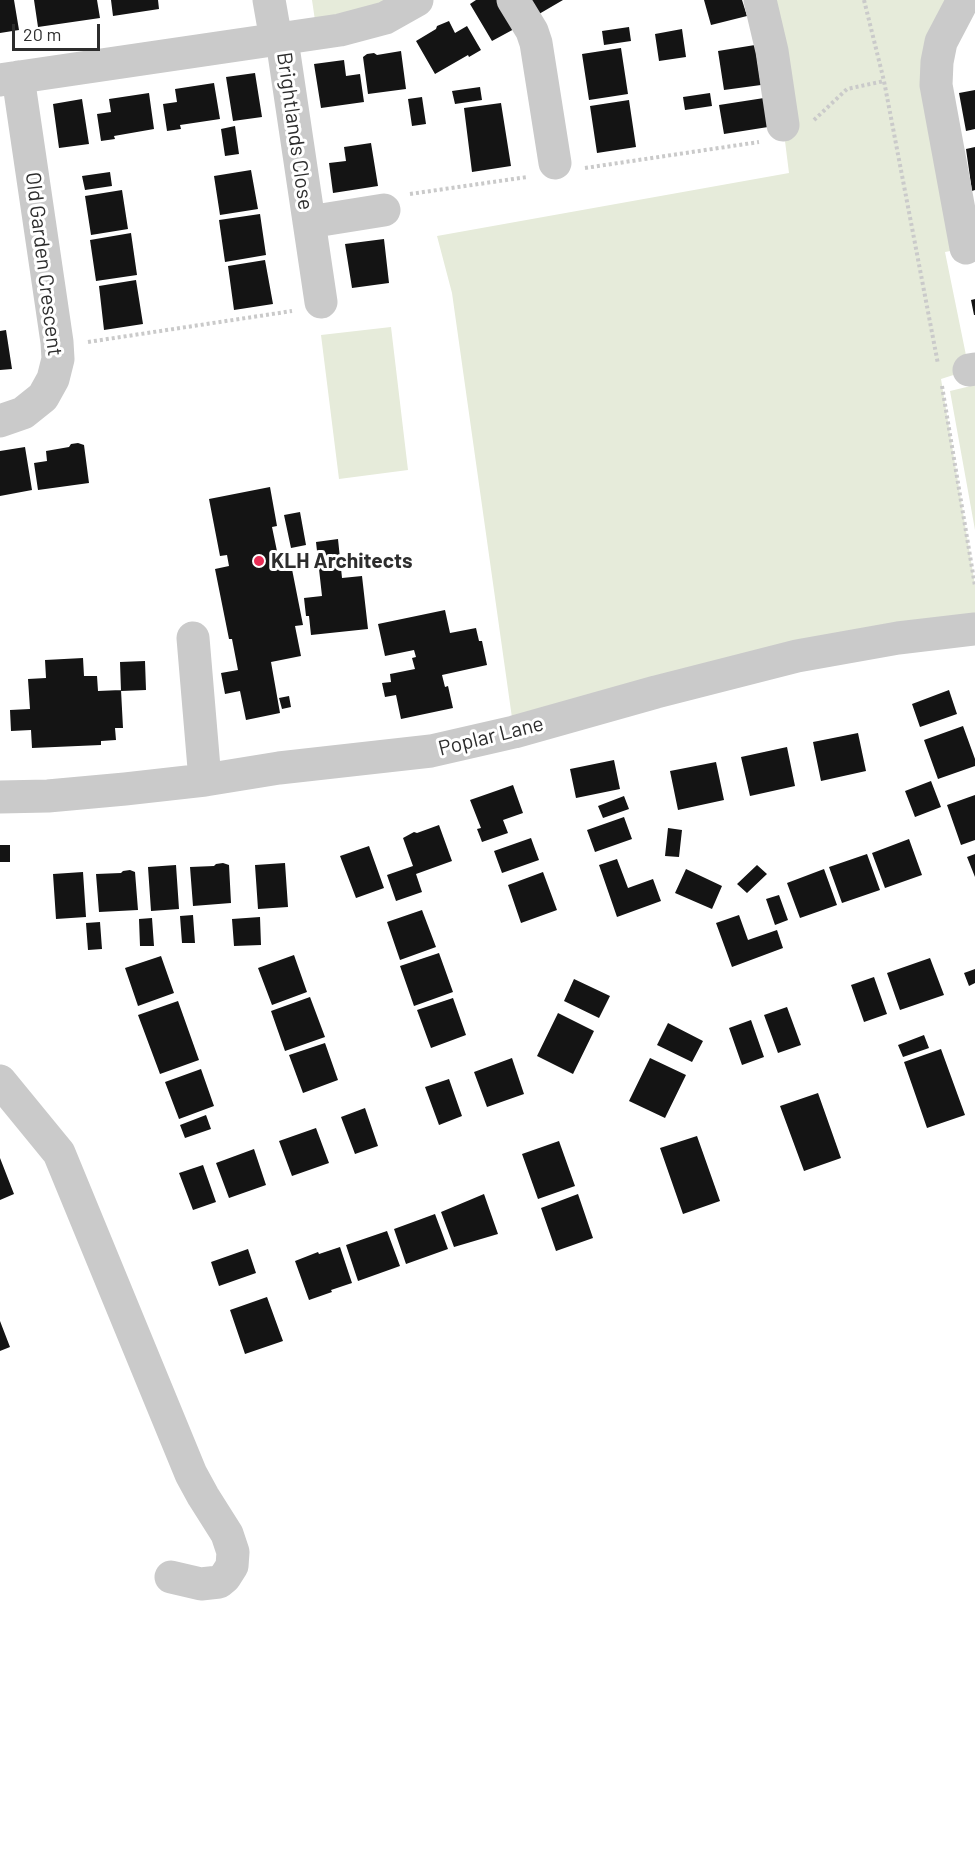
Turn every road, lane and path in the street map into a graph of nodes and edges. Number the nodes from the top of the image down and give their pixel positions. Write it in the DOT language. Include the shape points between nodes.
graph roads {
  1 [pos="269,0"];
  2 [pos="417,0"];
  3 [pos="513,0"];
  4 [pos="760,0"];
  5 [pos="864,0"];
  6 [pos="963,0"];
  7 [pos="279,40"];
  8 [pos="9,79"];
  9 [pos="884,81"];
  10 [pos="787,130"];
  11 [pos="556,169"];
  12 [pos="384,210"];
  13 [pos="309,222"];
  14 [pos="966,248"];
  15 [pos="321,303"];
  16 [pos="58,346"];
  17 [pos="956,371"];
  18 [pos="0,421"];
  19 [pos="975,586"];
  20 [pos="975,629"];
  21 [pos="193,638"];
  22 [pos="205,780"];
  23 [pos="0,797"];
  24 [pos="0,1081"];
  25 [pos="171,1577"];
  1 -- 7 [label="street, Brightlands Close"];
  2 -- 7 [label="street" via="373,22"];
  3 -- 11 [label="street" via="536,43"];
  4 -- 10 [label="street"];
  5 -- 9 [label="path"];
  6 -- 14 [label="street" via="941,42 936,85"];
  7 -- 8 [label="street"];
  7 -- 13 [label="street, Brightlands Close"];
  8 -- 16 [label="street, Old Garden Crescent"];
  9 -- 10 [label="path" via="847,89"];
  9 -- 17 [label="path"];
  10 -- 11 [label="path"];
  11 -- 12 [label="path" via="387,198"];
  12 -- 13 [label="street, Brightlands Close"];
  13 -- 15 [label="street, Brightlands Close"];
  15 -- 16 [label="path"];
  16 -- 18 [label="street, Old Garden Crescent" via="57,366 43,397 23,413"];
  17 -- 19 [label="path"];
  20 -- 22 [label="street, Poplar Lane" via="797,656 431,751"];
  21 -- 22 [label="street"];
  22 -- 23 [label="street, Poplar Lane"];
  24 -- 25 [label="street" via="59,1153 191,1473 227,1534 233,1552 232,1566 219,1582 201,1584"];
}
